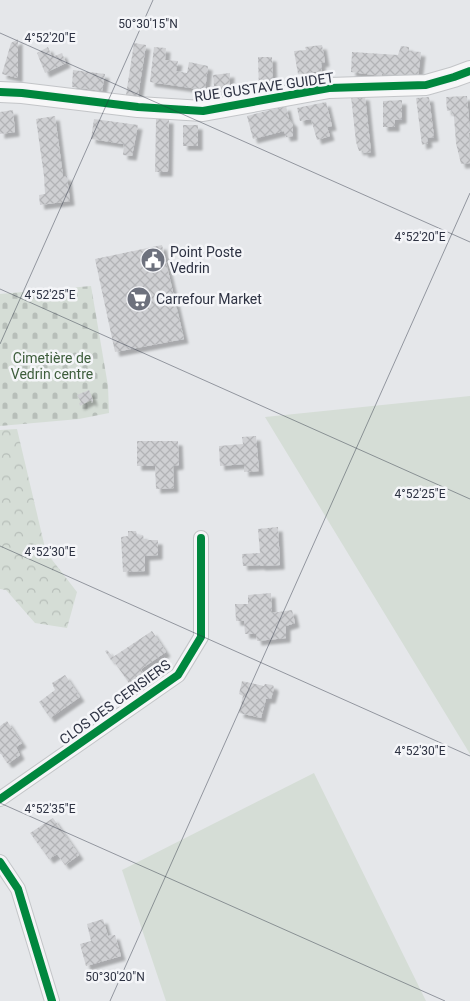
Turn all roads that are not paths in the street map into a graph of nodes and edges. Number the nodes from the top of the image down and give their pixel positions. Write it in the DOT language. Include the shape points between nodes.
graph roads {
  1 [pos="470,71"];
  2 [pos="0,92"];
  3 [pos="201,538"];
  4 [pos="0,799"];
  5 [pos="0,862"];
  6 [pos="52,1001"];
  1 -- 2 [label="street, RUE GUSTAVE GUIDET" via="426,86 329,88 203,111"];
  3 -- 4 [label="street, CLOS DES CERISIERS" via="201,637 178,674"];
  5 -- 6 [label="street" via="18,888"];
}
